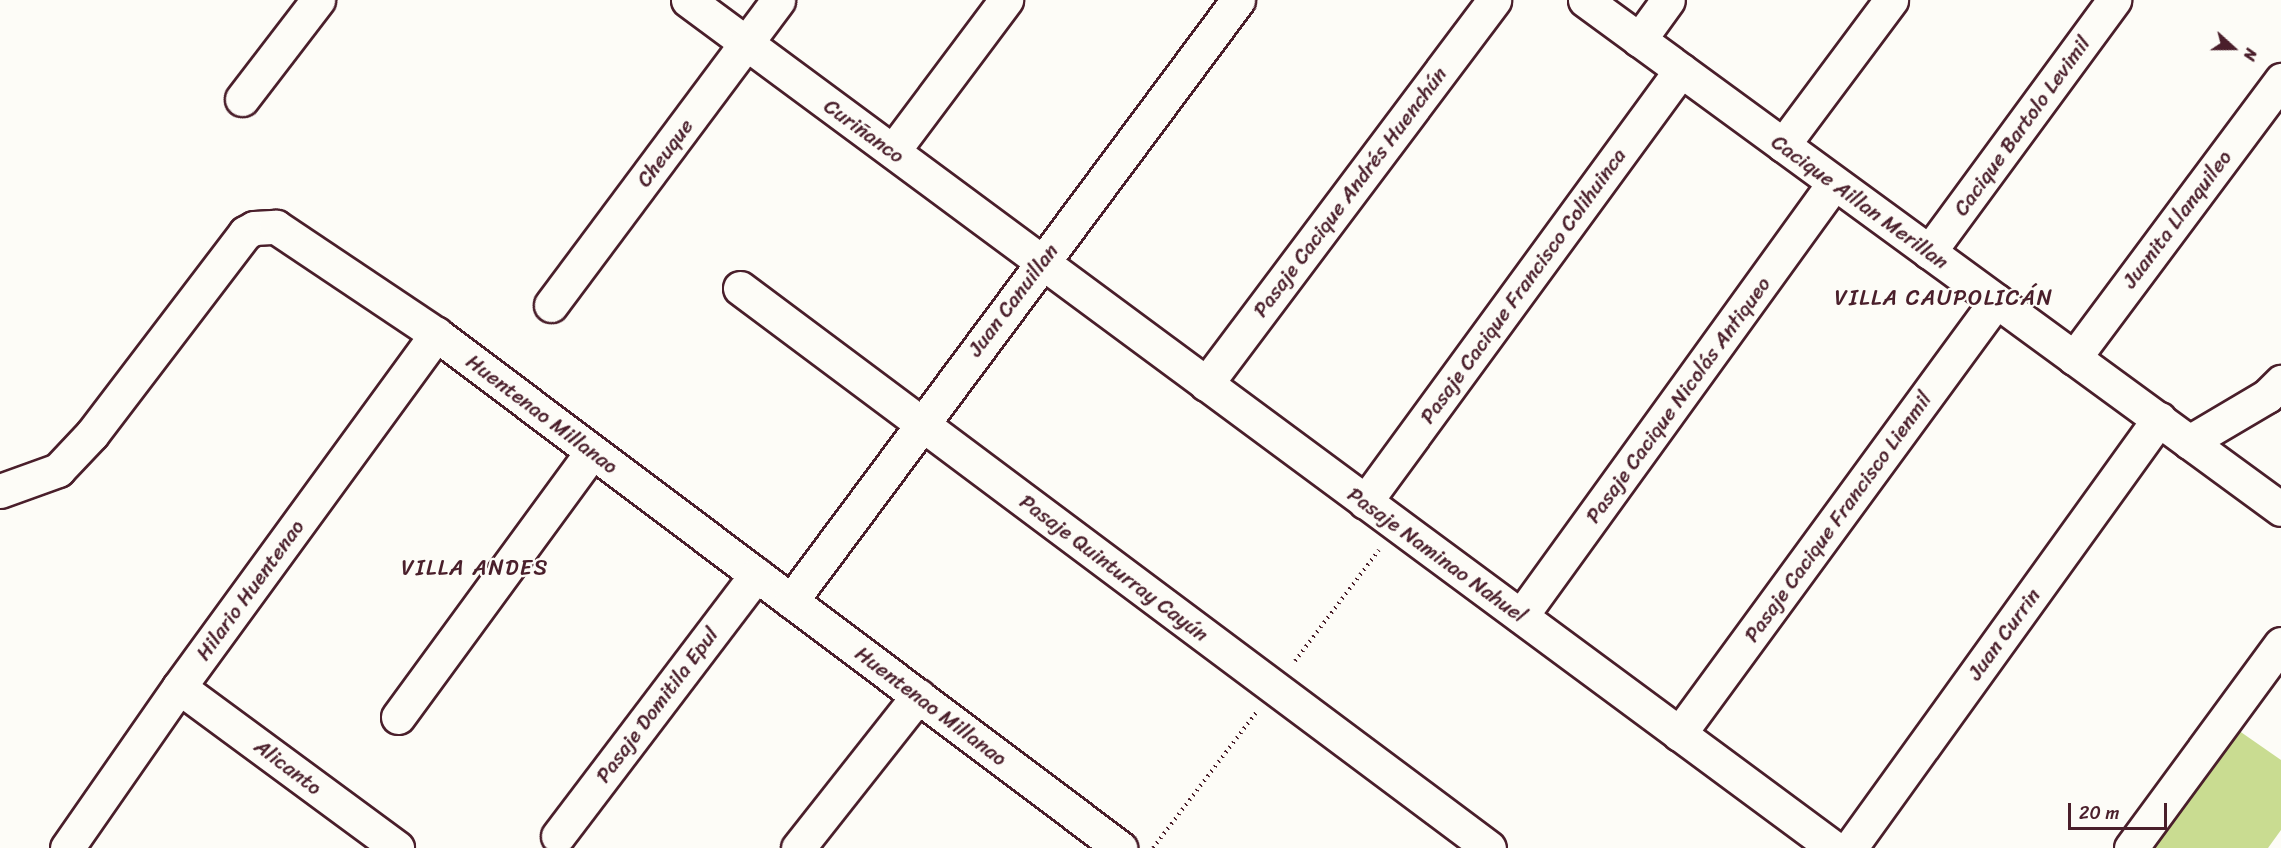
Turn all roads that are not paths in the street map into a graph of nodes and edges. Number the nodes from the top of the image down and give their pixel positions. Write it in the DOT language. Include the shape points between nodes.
graph roads {
  1 [pos="318,0"];
  2 [pos="688,0"];
  3 [pos="778,0"];
  4 [pos="1006,0"];
  5 [pos="1238,0"];
  6 [pos="1494,0"];
  7 [pos="1585,0"];
  8 [pos="1668,0"];
  9 [pos="1891,0"];
  10 [pos="2115,0"];
  11 [pos="1639,40"];
  12 [pos="746,43"];
  13 [pos="1681,70"];
  14 [pos="2281,80"];
  15 [pos="242,99"];
  16 [pos="1783,145"];
  17 [pos="892,152"];
  18 [pos="1834,183"];
  19 [pos="1929,252"];
  20 [pos="1041,262"];
  21 [pos="740,288"];
  22 [pos="1996,301"];
  23 [pos="551,305"];
  24 [pos="436,334"];
  25 [pos="2074,358"];
  26 [pos="2281,382"];
  27 [pos="1206,384"];
  28 [pos="2158,420"];
  29 [pos="921,424"];
  30 [pos="2189,442"];
  31 [pos="592,452"];
  32 [pos="0,491"];
  33 [pos="1365,502"];
  34 [pos="2281,509"];
  35 [pos="756,575"];
  36 [pos="791,601"];
  37 [pos="1521,616"];
  38 [pos="2281,644"];
  39 [pos="179,687"];
  40 [pos="918,696"];
  41 [pos="398,717"];
  42 [pos="1679,734"];
  43 [pos="558,836"];
  44 [pos="1114,846"];
  45 [pos="67,848"];
  46 [pos="397,848"];
  47 [pos="798,848"];
  48 [pos="1489,848"];
  49 [pos="1834,848"];
  50 [pos="1850,848"];
  51 [pos="2131,848"];
  1 -- 15 [label="street"];
  2 -- 12 [label="street, Curiñanco"];
  3 -- 12 [label="street, Cheuque"];
  4 -- 17 [label="street"];
  5 -- 20 [label="street, Juan Canuillan"];
  6 -- 27 [label="street, Pasaje Cacique Andrés Huenchún"];
  7 -- 11 [label="street, Cacique Aillan Merillan"];
  8 -- 11 [label="street"];
  9 -- 16 [label="street"];
  10 -- 19 [label="street, Cacique Bartolo Levimil"];
  11 -- 13 [label="street, Cacique Aillan Merillan"];
  12 -- 17 [label="street, Curiñanco"];
  12 -- 23 [label="street, Cheuque"];
  13 -- 16 [label="street, Cacique Aillan Merillan"];
  13 -- 33 [label="street, Pasaje Cacique Francisco Colihuinca"];
  14 -- 25 [label="street, Juanita Llanquileo"];
  16 -- 18 [label="street, Cacique Aillan Merillan"];
  17 -- 20 [label="street, Curiñanco"];
  18 -- 19 [label="street, Cacique Aillan Merillan"];
  18 -- 37 [label="street, Pasaje Cacique Nicolás Antiqueo"];
  19 -- 22 [label="street, Cacique Aillan Merillan"];
  20 -- 27 [label="street, Pasaje Naminao Nahuel"];
  20 -- 29 [label="street, Juan Canuillan"];
  21 -- 29 [label="street, Pasaje Quinturray Cayún"];
  22 -- 25 [label="street, Cacique Aillan Merillan"];
  22 -- 42 [label="street, Pasaje Cacique Francisco Lienmil"];
  24 -- 31 [label="street, Huentenao Millanao"];
  24 -- 32 [label="street, Huentenao Millanao" via="285,232 276,227 255,228 237,241 92,434 58,470"];
  24 -- 39 [label="street, Hilario Huentenao"];
  25 -- 28 [label="street, Cacique Aillan Merillan"];
  26 -- 30 [label="street" via="2267,396"];
  27 -- 33 [label="street, Pasaje Naminao Nahuel"];
  28 -- 30 [label="street, Cacique Aillan Merillan"];
  28 -- 50 [label="street, Juan Currin"];
  29 -- 36 [label="street, Juan Canuillan"];
  29 -- 48 [label="street, Pasaje Quinturray Cayún"];
  30 -- 34 [label="street, Cacique Aillan Merillan"];
  31 -- 35 [label="street, Huentenao Millanao"];
  31 -- 41 [label="street"];
  33 -- 37 [label="street, Pasaje Naminao Nahuel"];
  35 -- 36 [label="street, Huentenao Millanao"];
  35 -- 43 [label="street, Pasaje Domitila Epul"];
  36 -- 40 [label="street, Huentenao Millanao"];
  37 -- 42 [label="street, Pasaje Naminao Nahuel"];
  38 -- 51 [label="street"];
  39 -- 45 [label="street, Hilario Huentenao"];
  39 -- 46 [label="street, Alicanto"];
  40 -- 44 [label="street, Huentenao Millanao"];
  40 -- 47 [label="street"];
  42 -- 49 [label="street, Pasaje Naminao Nahuel"];
}
